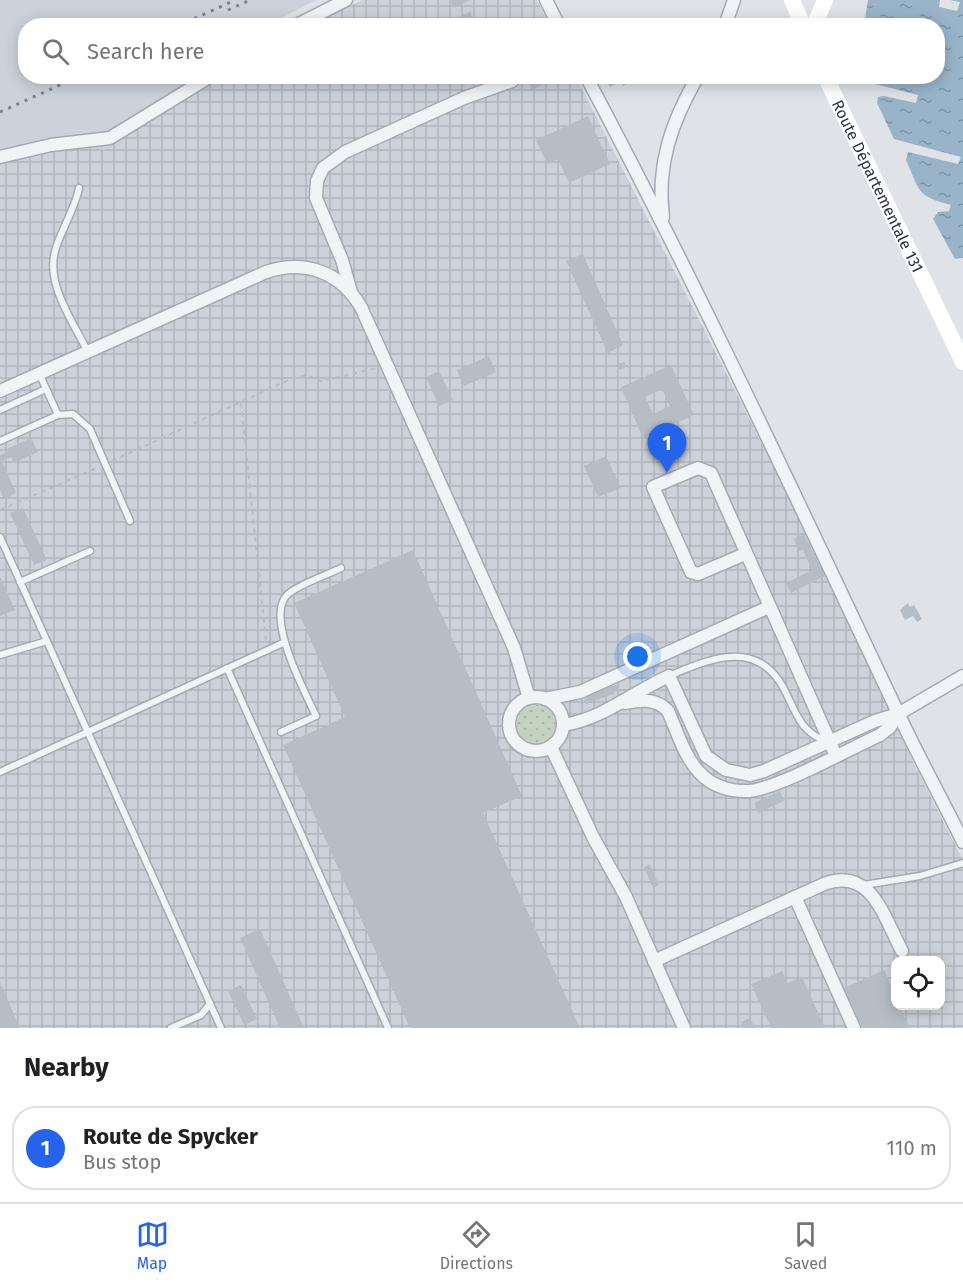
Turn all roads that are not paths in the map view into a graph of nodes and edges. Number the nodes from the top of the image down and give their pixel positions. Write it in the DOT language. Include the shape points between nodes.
graph roads {
  1 [pos="346,0"];
  2 [pos="546,0"];
  3 [pos="734,0"];
  4 [pos="820,0"];
  5 [pos="825,0"];
  6 [pos="794,3"];
  7 [pos="311,18"];
  8 [pos="556,18"];
  9 [pos="728,18"];
  10 [pos="800,18"];
  11 [pos="817,18"];
  12 [pos="199,84"];
  13 [pos="504,84"];
  14 [pos="590,84"];
  15 [pos="694,84"];
  16 [pos="829,84"];
  17 [pos="0,157"];
  18 [pos="79,188"];
  19 [pos="664,226"];
  20 [pos="351,293"];
  21 [pos="931,295"];
  22 [pos="963,348"];
  23 [pos="88,352"];
  24 [pos="963,362"];
  25 [pos="39,373"];
  26 [pos="46,389"];
  27 [pos="0,391"];
  28 [pos="0,410"];
  29 [pos="58,415"];
  30 [pos="0,441"];
  31 [pos="130,520"];
  32 [pos="0,537"];
  33 [pos="90,551"];
  34 [pos="745,554"];
  35 [pos="341,568"];
  36 [pos="20,582"];
  37 [pos="769,607"];
  38 [pos="46,640"];
  39 [pos="283,643"];
  40 [pos="0,655"];
  41 [pos="227,668"];
  42 [pos="669,676"];
  43 [pos="963,676"];
  44 [pos="580,692"];
  45 [pos="529,698"];
  46 [pos="545,699"];
  47 [pos="619,705"];
  48 [pos="898,714"];
  49 [pos="563,721"];
  50 [pos="87,732"];
  51 [pos="281,732"];
  52 [pos="830,742"];
  53 [pos="551,747"];
  54 [pos="836,756"];
  55 [pos="0,772"];
  56 [pos="963,842"];
  57 [pos="963,863"];
  58 [pos="864,885"];
  59 [pos="795,897"];
  60 [pos="902,951"];
  61 [pos="654,961"];
  62 [pos="210,1004"];
  63 [pos="171,1028"];
  64 [pos="221,1028"];
  65 [pos="388,1028"];
  66 [pos="684,1028"];
  67 [pos="854,1028"];
  1 -- 7 [label="street"];
  2 -- 8 [label="street"];
  3 -- 9 [label="street"];
  4 -- 6 [label="main road"];
  5 -- 11 [label="main road"];
  6 -- 10 [label="main road"];
  12 -- 17 [label="street" via="110,138 51,145"];
  13 -- 20 [label="street" via="345,152 323,168 317,181 317,201"];
  14 -- 19 [label="street"];
  15 -- 19 [label="street" via="677,114 666,148 661,192"];
  16 -- 21 [label="main road, Route Départementale 131"];
  18 -- 23 [label="lane" via="56,248 53,269 56,285"];
  19 -- 48 [label="street" via="824,552"];
  20 -- 23 [label="street" via="338,280 317,269 278,268"];
  20 -- 45 [label="street" via="514,648"];
  21 -- 22 [label="main road, Route Départementale 131"];
  21 -- 24 [label="main road, Route Départementale 131"];
  23 -- 25 [label="street"];
  25 -- 26 [label="lane"];
  25 -- 27 [label="street"];
  26 -- 28 [label="lane"];
  26 -- 29 [label="lane"];
  29 -- 30 [label="lane"];
  29 -- 31 [label="lane" via="73,414 86,423"];
  32 -- 36 [label="lane"];
  33 -- 36 [label="lane"];
  34 -- 34 [label="street" via="737,528 708,470 694,470 653,487 691,572 698,574"];
  34 -- 37 [label="street"];
  35 -- 39 [label="lane" via="287,595 281,613"];
  36 -- 38 [label="lane"];
  37 -- 44 [label="street"];
  37 -- 52 [label="street"];
  38 -- 40 [label="lane"];
  38 -- 50 [label="lane"];
  39 -- 41 [label="lane"];
  39 -- 51 [label="lane" via="316,716"];
  41 -- 50 [label="lane"];
  41 -- 65 [label="lane"];
  42 -- 47 [label="street"];
  42 -- 52 [label="lane" via="714,657 751,660 781,683 803,728"];
  42 -- 52 [label="street" via="703,751 726,770 759,773"];
  43 -- 48 [label="street"];
  44 -- 46 [label="street"];
  44 -- 49 [label="street" via="572,699"];
  45 -- 46 [label="street"];
  45 -- 53 [label="street" via="512,712 511,735 528,750"];
  46 -- 49 [label="street" via="557,707"];
  47 -- 49 [label="street" via="582,721"];
  47 -- 54 [label="street" via="643,701 662,705 694,766 710,781 730,789 763,788"];
  48 -- 52 [label="street"];
  48 -- 54 [label="street" via="884,733"];
  48 -- 56 [label="street"];
  49 -- 53 [label="street" via="560,736"];
  50 -- 55 [label="lane"];
  50 -- 62 [label="lane"];
  52 -- 54 [label="street"];
  53 -- 61 [label="street"];
  57 -- 58 [label="lane" via="920,876"];
  58 -- 59 [label="street" via="851,880 834,881"];
  58 -- 60 [label="street"];
  59 -- 61 [label="street"];
  59 -- 67 [label="street"];
  61 -- 66 [label="street"];
  62 -- 63 [label="lane" via="201,1015"];
  62 -- 64 [label="lane"];
}
